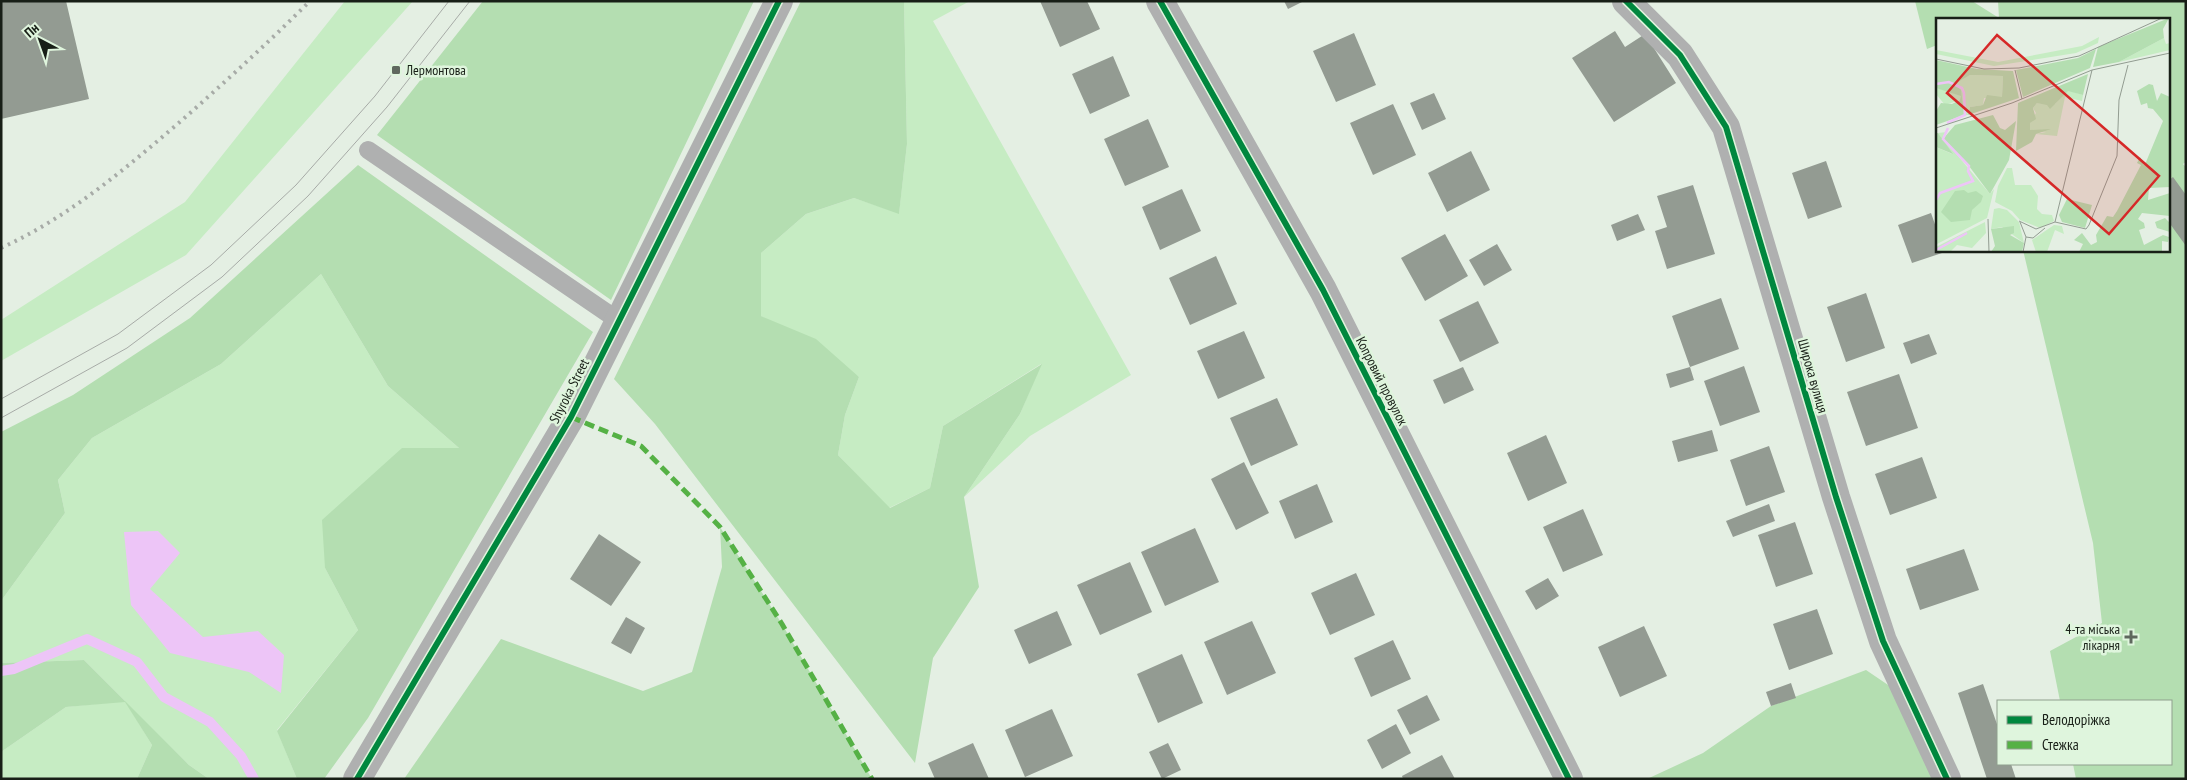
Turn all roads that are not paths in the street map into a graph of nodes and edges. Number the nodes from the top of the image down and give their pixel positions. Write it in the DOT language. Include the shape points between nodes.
graph roads {
  1 [pos="779,1"];
  2 [pos="1160,1"];
  3 [pos="1626,1"];
  4 [pos="368,150"];
  5 [pos="618,321"];
  6 [pos="357,779"];
  7 [pos="1569,779"];
  8 [pos="1947,779"];
  1 -- 5 [label="street, Shyroka Street"];
  2 -- 7 [label="street, Копровий провулок" via="1323,290"];
  3 -- 8 [label="street, Широка вулиця" via="1680,55 1726,128 1836,498 1883,641"];
  4 -- 5 [label="lane"];
  5 -- 6 [label="street, Shyroka Street" via="571,416"];
}
